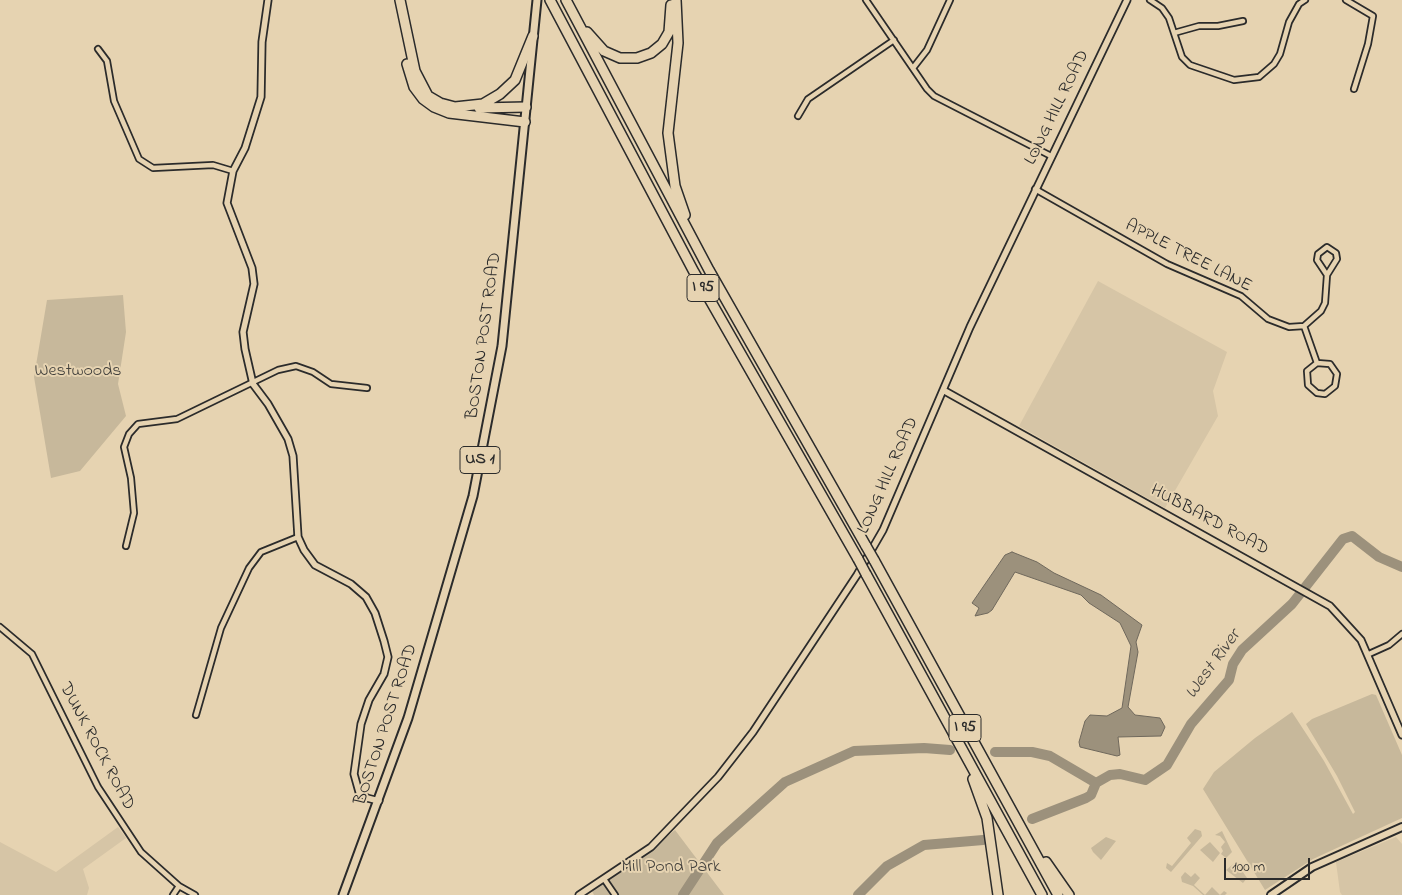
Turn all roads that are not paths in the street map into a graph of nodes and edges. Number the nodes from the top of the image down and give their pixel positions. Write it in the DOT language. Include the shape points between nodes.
graph roads {
  1 [pos="268,0"];
  2 [pos="394,0"];
  3 [pos="400,0"];
  4 [pos="537,0"];
  5 [pos="550,0"];
  6 [pos="566,0"];
  7 [pos="671,0"];
  8 [pos="676,0"];
  9 [pos="866,0"];
  10 [pos="950,0"];
  11 [pos="1128,0"];
  12 [pos="1150,0"];
  13 [pos="1305,0"];
  14 [pos="1346,0"];
  15 [pos="1242,21"];
  16 [pos="1174,33"];
  17 [pos="533,36"];
  18 [pos="894,40"];
  19 [pos="98,49"];
  20 [pos="913,68"];
  21 [pos="1354,89"];
  22 [pos="455,107"];
  23 [pos="526,107"];
  24 [pos="798,116"];
  25 [pos="525,122"];
  26 [pos="1051,156"];
  27 [pos="233,171"];
  28 [pos="1035,189"];
  29 [pos="709,270"];
  30 [pos="1327,275"];
  31 [pos="1304,326"];
  32 [pos="1317,363"];
  33 [pos="253,384"];
  34 [pos="367,388"];
  35 [pos="943,390"];
  36 [pos="298,537"];
  37 [pos="126,546"];
  38 [pos="0,627"];
  39 [pos="1402,634"];
  40 [pos="1369,654"];
  41 [pos="196,715"];
  42 [pos="947,722"];
  43 [pos="1402,735"];
  44 [pos="379,801"];
  45 [pos="1006,801"];
  46 [pos="1402,827"];
  47 [pos="604,879"];
  48 [pos="178,886"];
  49 [pos="173,895"];
  50 [pos="195,895"];
  51 [pos="343,895"];
  52 [pos="579,895"];
  53 [pos="615,895"];
  54 [pos="998,895"];
  55 [pos="1042,895"];
  56 [pos="1058,895"];
  57 [pos="1069,895"];
  58 [pos="1271,895"];
  1 -- 27 [label="street" via="259,105 245,148"];
  2 -- 25 [label="highway" via="409,72 423,99 449,112"];
  3 -- 22 [label="highway" via="421,85 428,96 440,104"];
  4 -- 17 [label="main road, BOSTON POST ROAD / US 1"];
  5 -- 42 [label="highway, I 95, bridge" via="694,272"];
  6 -- 7 [label="highway" via="604,51 620,58 637,58 652,53 662,44 669,32"];
  6 -- 29 [label="highway, I 95"];
  8 -- 29 [label="highway" via="678,43 668,134 670,159 683,211"];
  9 -- 18 [label="street"];
  10 -- 20 [label="street" via="927,50"];
  11 -- 26 [label="street, LONG HILL ROAD"];
  12 -- 16 [label="street" via="1162,8"];
  13 -- 16 [label="street" via="1289,22 1280,54 1259,77 1234,80 1190,65 1182,57"];
  14 -- 21 [label="street" via="1373,16"];
  15 -- 16 [label="street" via="1199,26"];
  17 -- 22 [label="highway" via="515,80 500,94 484,104"];
  17 -- 23 [label="main road, BOSTON POST ROAD / US 1"];
  18 -- 20 [label="street"];
  18 -- 24 [label="street" via="808,99"];
  19 -- 27 [label="street" via="107,61 114,101 139,159 153,168 213,164"];
  20 -- 26 [label="street" via="934,96"];
  22 -- 23 [label="highway"];
  23 -- 25 [label="main road, BOSTON POST ROAD / US 1"];
  25 -- 44 [label="main road, BOSTON POST ROAD / US 1" via="502,346 473,496 408,718"];
  26 -- 28 [label="street, LONG HILL ROAD"];
  27 -- 33 [label="street" via="227,203 252,268 254,284 243,332"];
  28 -- 31 [label="street, APPLE TREE LANE" via="1167,264 1241,296 1268,319 1278,324"];
  28 -- 35 [label="street, LONG HILL ROAD"];
  29 -- 45 [label="highway, I 95, bridge"];
  30 -- 30 [label="street" via="1337,259 1336,253 1326,247 1321,249 1317,260"];
  30 -- 31 [label="street" via="1325,303"];
  31 -- 32 [label="street"];
  32 -- 32 [label="street" via="1307,371 1308,385 1325,394 1335,386 1337,374 1330,364"];
  33 -- 34 [label="street" via="278,370 296,366 331,384"];
  33 -- 36 [label="street" via="288,439 294,456"];
  33 -- 37 [label="street" via="177,419 138,424 129,434 124,447 134,513"];
  35 -- 40 [label="street, HUBBARD ROAD" via="1319,598 1347,622"];
  35 -- 47 [label="street, LONG HILL ROAD" via="876,545 753,732 669,830 642,854"];
  36 -- 41 [label="street" via="260,552 249,568 221,628"];
  36 -- 44 [label="street" via="315,565 350,584 366,597 384,641 388,657 384,674 360,724 354,774 359,792"];
  38 -- 48 [label="street, DUNK ROCK ROAD" via="32,654 98,786 141,852"];
  39 -- 40 [label="street" via="1389,645"];
  40 -- 43 [label="street, HUBBARD ROAD"];
  42 -- 54 [label="highway" via="987,818"];
  42 -- 55 [label="highway, I 95"];
  44 -- 51 [label="main road, BOSTON POST ROAD / US 1"];
  45 -- 56 [label="highway, I 95"];
  45 -- 57 [label="highway"];
  46 -- 58 [label="main road" via="1312,867"];
  47 -- 52 [label="street, LONG HILL ROAD"];
  47 -- 53 [label="street"];
  48 -- 49 [label="street"];
  48 -- 50 [label="street, DUNK ROCK ROAD"];
}
